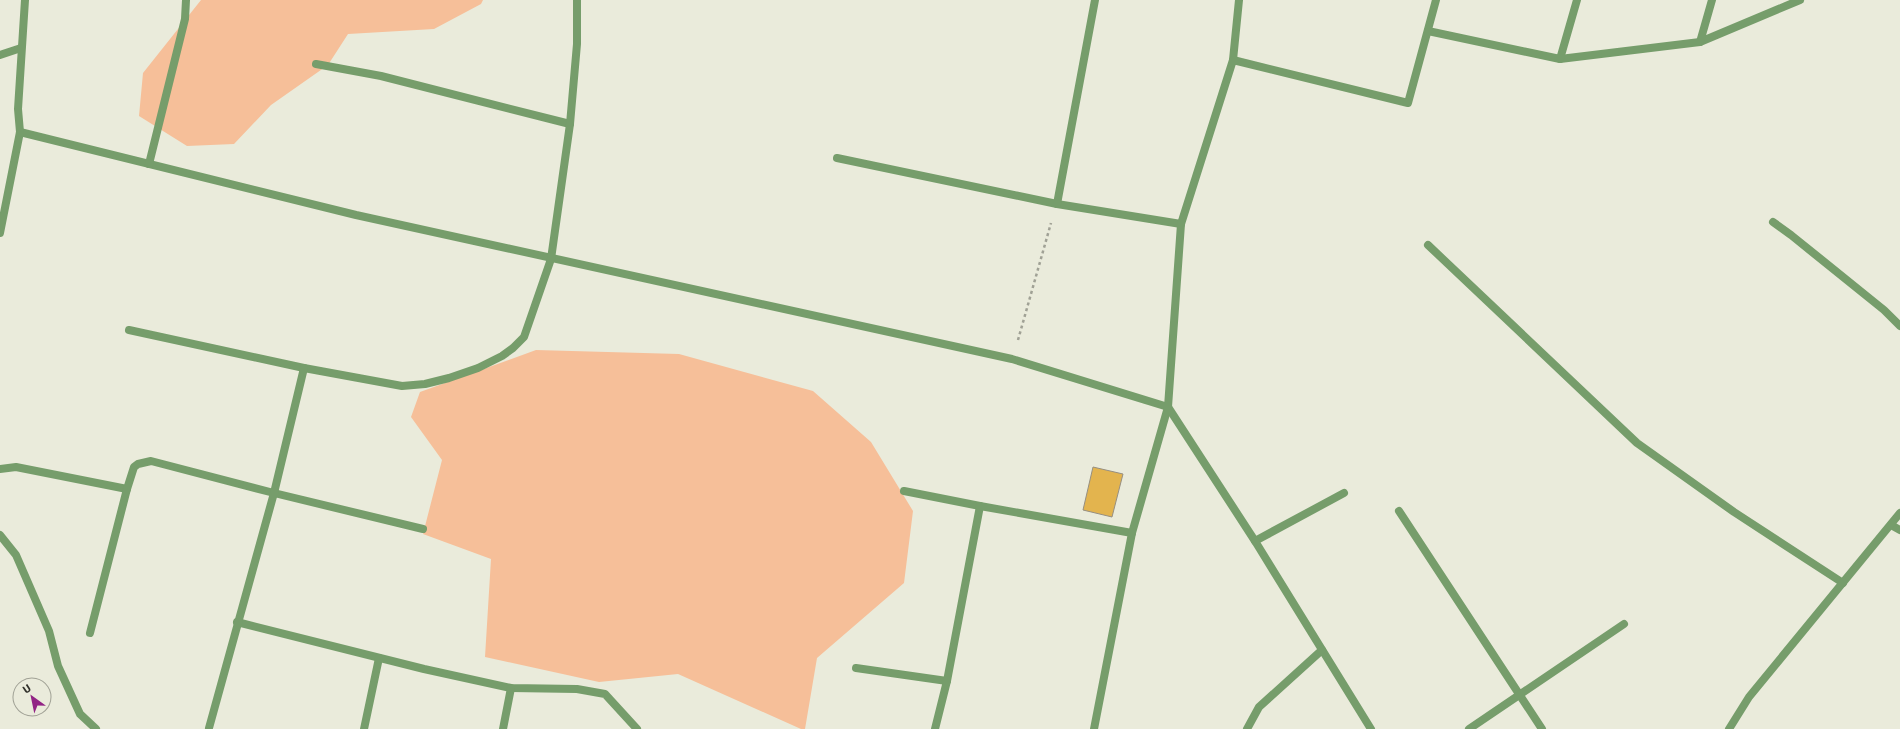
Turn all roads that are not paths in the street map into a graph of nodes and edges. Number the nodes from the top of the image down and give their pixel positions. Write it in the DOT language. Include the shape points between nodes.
graph roads {
  1 [pos="25,0"];
  2 [pos="186,0"];
  3 [pos="577,0"];
  4 [pos="1095,0"];
  5 [pos="1239,0"];
  6 [pos="1436,0"];
  7 [pos="1576,0"];
  8 [pos="1712,0"];
  9 [pos="1800,0"];
  10 [pos="1428,31"];
  11 [pos="1700,42"];
  12 [pos="21,48"];
  13 [pos="0,55"];
  14 [pos="1560,59"];
  15 [pos="1233,60"];
  16 [pos="316,64"];
  17 [pos="570,124"];
  18 [pos="20,132"];
  19 [pos="837,158"];
  20 [pos="149,164"];
  21 [pos="1056,204"];
  22 [pos="1773,222"];
  23 [pos="1181,224"];
  24 [pos="0,233"];
  25 [pos="1428,244"];
  26 [pos="551,259"];
  27 [pos="1900,326"];
  28 [pos="129,330"];
  29 [pos="304,368"];
  30 [pos="1168,407"];
  31 [pos="0,469"];
  32 [pos="127,488"];
  33 [pos="904,491"];
  34 [pos="274,493"];
  35 [pos="1344,493"];
  36 [pos="980,506"];
  37 [pos="1399,511"];
  38 [pos="1900,513"];
  39 [pos="1891,525"];
  40 [pos="423,528"];
  41 [pos="1900,530"];
  42 [pos="1132,533"];
  43 [pos="0,535"];
  44 [pos="1255,541"];
  45 [pos="1843,583"];
  46 [pos="237,622"];
  47 [pos="1624,624"];
  48 [pos="90,633"];
  49 [pos="1322,650"];
  50 [pos="379,658"];
  51 [pos="856,668"];
  52 [pos="947,681"];
  53 [pos="511,688"];
  54 [pos="1519,694"];
  55 [pos="209,728"];
  56 [pos="96,729"];
  57 [pos="364,729"];
  58 [pos="503,729"];
  59 [pos="637,729"];
  60 [pos="935,729"];
  61 [pos="1094,729"];
  62 [pos="1247,729"];
  63 [pos="1371,729"];
  64 [pos="1469,729"];
  65 [pos="1542,729"];
  66 [pos="1729,729"];
  1 -- 12 [label="street"];
  2 -- 20 [label="street" via="185,19"];
  3 -- 17 [label="street" via="577,44"];
  4 -- 21 [label="street"];
  5 -- 15 [label="street"];
  6 -- 10 [label="street"];
  7 -- 14 [label="street"];
  8 -- 11 [label="street"];
  9 -- 11 [label="street"];
  10 -- 14 [label="street"];
  10 -- 15 [label="street" via="1408,103"];
  11 -- 14 [label="street"];
  12 -- 13 [label="street"];
  12 -- 18 [label="street" via="18,109"];
  15 -- 23 [label="street"];
  16 -- 17 [label="street" via="381,76"];
  17 -- 26 [label="street"];
  18 -- 20 [label="street"];
  18 -- 24 [label="street"];
  19 -- 21 [label="street"];
  20 -- 26 [label="street" via="356,215"];
  21 -- 23 [label="street"];
  22 -- 27 [label="street" via="1872,300"];
  23 -- 30 [label="street"];
  25 -- 45 [label="street" via="1637,443 1734,512"];
  26 -- 29 [label="street" via="524,337 502,356 478,368 425,384 402,386"];
  26 -- 30 [label="street" via="1012,360"];
  28 -- 29 [label="street"];
  29 -- 34 [label="street"];
  30 -- 42 [label="street"];
  30 -- 44 [label="street"];
  31 -- 32 [label="street" via="16,467"];
  32 -- 34 [label="street" via="134,467 151,461"];
  32 -- 48 [label="street"];
  33 -- 36 [label="street"];
  34 -- 40 [label="street"];
  34 -- 46 [label="street"];
  35 -- 44 [label="street"];
  36 -- 42 [label="street"];
  36 -- 52 [label="street"];
  37 -- 54 [label="street"];
  38 -- 39 [label="street"];
  39 -- 41 [label="street"];
  39 -- 45 [label="street"];
  42 -- 61 [label="street"];
  43 -- 56 [label="street" via="16,555 49,631 58,666 80,714"];
  44 -- 49 [label="street"];
  45 -- 66 [label="street" via="1749,697"];
  46 -- 50 [label="street"];
  46 -- 55 [label="street"];
  47 -- 54 [label="street"];
  49 -- 62 [label="street" via="1259,706"];
  49 -- 63 [label="street"];
  50 -- 53 [label="street"];
  50 -- 57 [label="street"];
  51 -- 52 [label="street"];
  52 -- 60 [label="street"];
  53 -- 58 [label="street"];
  53 -- 59 [label="street" via="577,689 606,694"];
  54 -- 64 [label="street"];
  54 -- 65 [label="street"];
}
